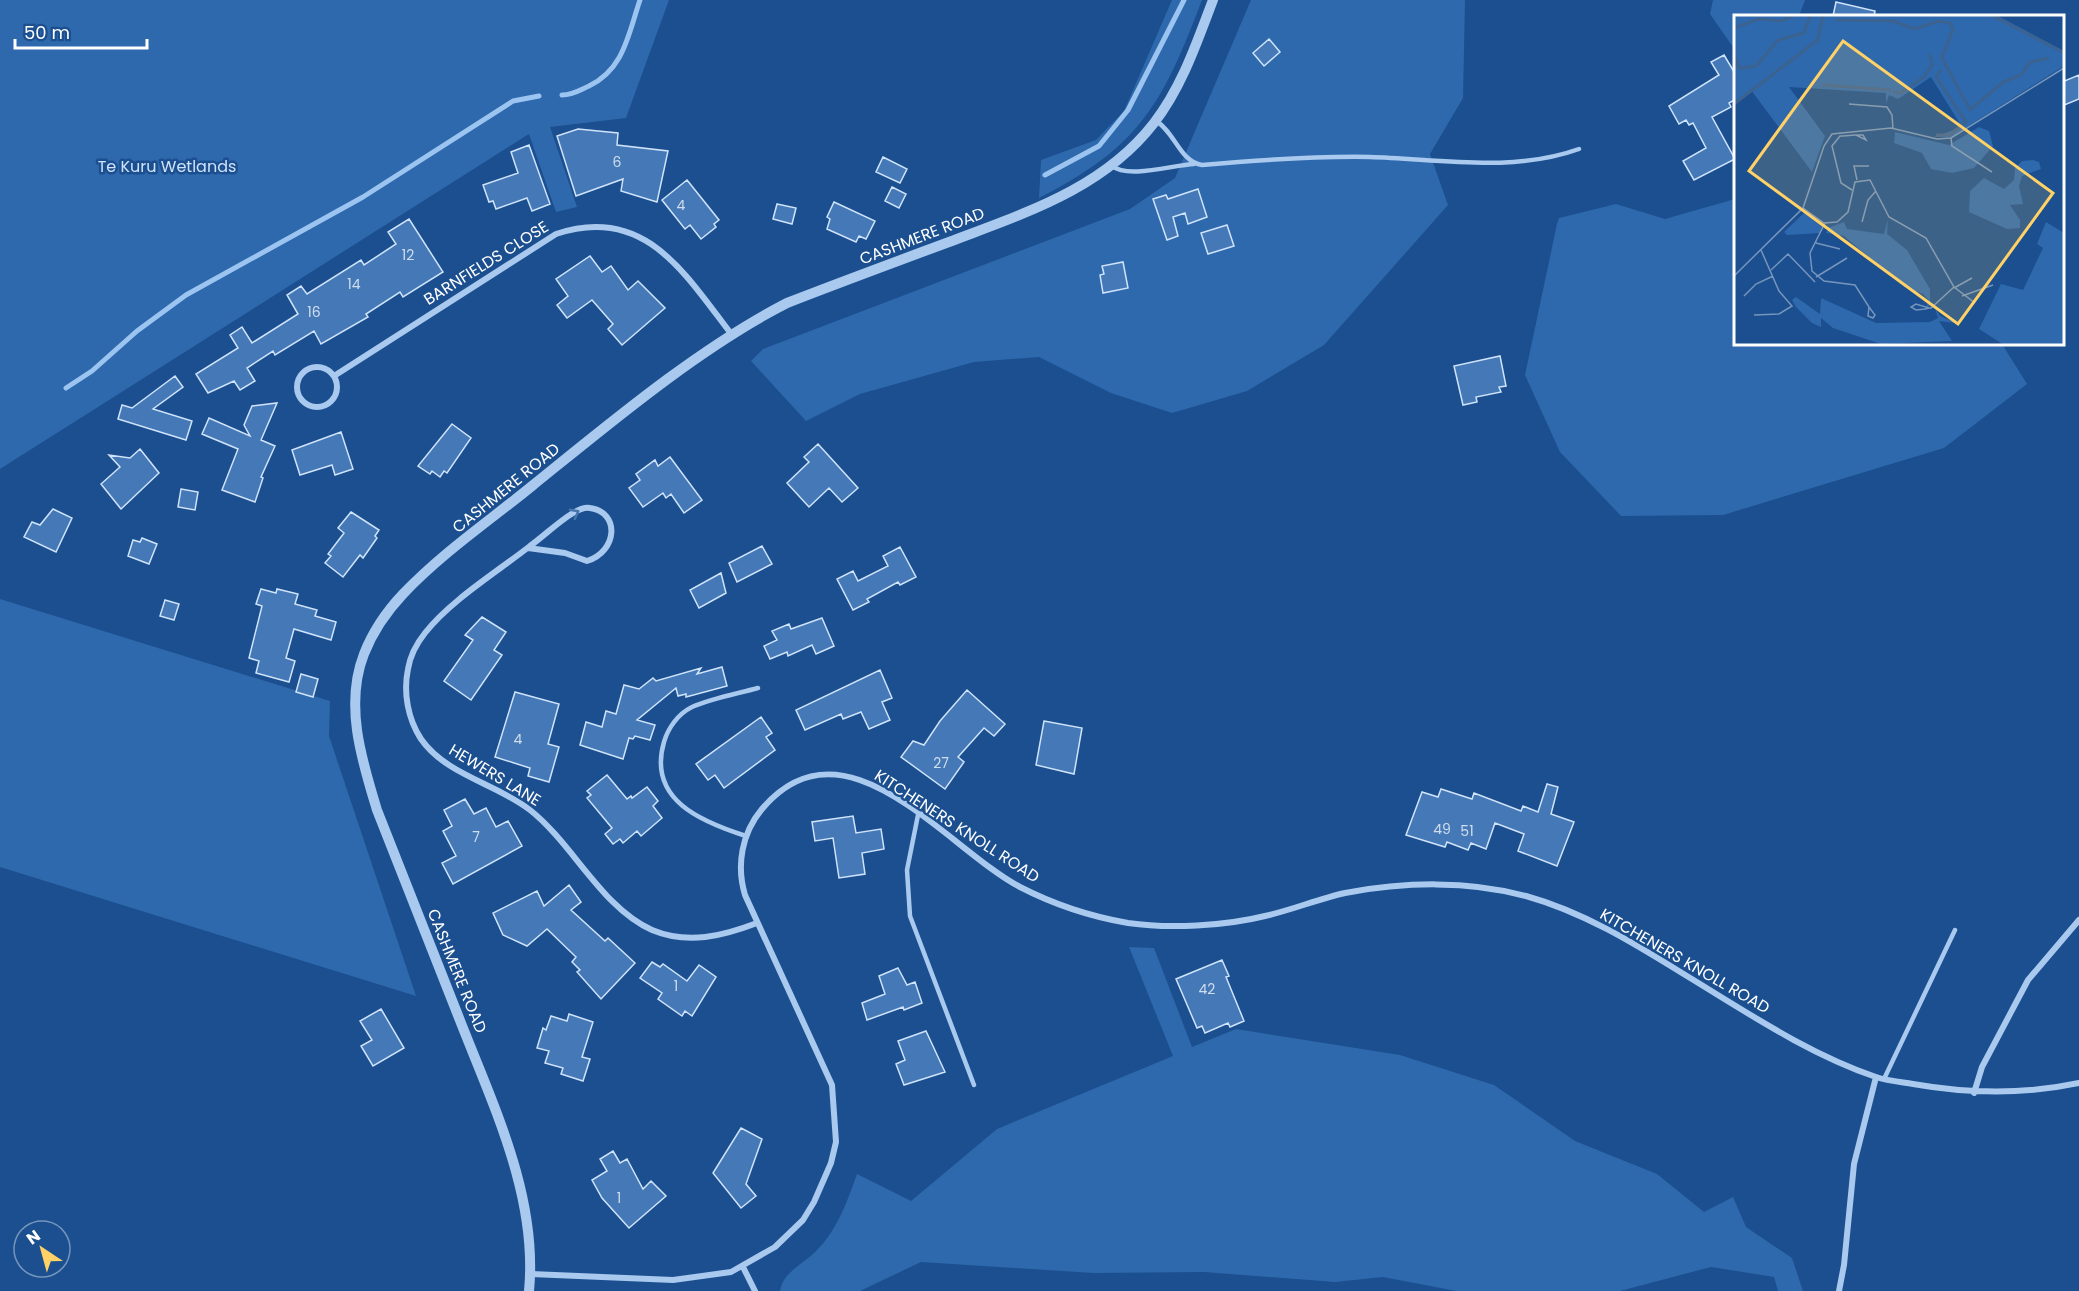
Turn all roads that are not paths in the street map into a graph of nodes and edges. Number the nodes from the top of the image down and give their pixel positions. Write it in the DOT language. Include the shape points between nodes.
graph roads {
  1 [pos="1213,0"];
  2 [pos="1156,122"];
  3 [pos="1579,149"];
  4 [pos="1195,164"];
  5 [pos="1112,166"];
  6 [pos="732,335"];
  7 [pos="334,376"];
  8 [pos="528,548"];
  9 [pos="758,688"];
  10 [pos="918,815"];
  11 [pos="746,836"];
  12 [pos="2079,920"];
  13 [pos="758,922"];
  14 [pos="1955,930"];
  15 [pos="1876,1077"];
  16 [pos="1884,1079"];
  17 [pos="2079,1083"];
  18 [pos="974,1085"];
  19 [pos="1974,1093"];
  20 [pos="743,1267"];
  21 [pos="531,1274"];
  22 [pos="529,1291"];
  23 [pos="755,1291"];
  24 [pos="1839,1291"];
  1 -- 2 [label="street, CASHMERE ROAD" via="1185,70"];
  2 -- 4 [label="lane" via="1169,130 1182,152"];
  2 -- 5 [label="street, CASHMERE ROAD"];
  3 -- 4 [label="lane" via="1506,163 1315,156"];
  4 -- 5 [label="lane" via="1129,172"];
  5 -- 6 [label="street, CASHMERE ROAD" via="1069,194 787,303"];
  6 -- 7 [label="street, BARNFIELDS CLOSE" via="664,251 632,233 593,226 556,234"];
  6 -- 21 [label="street, CASHMERE ROAD" via="598,433 432,567 383,618 358,674 357,730 364,770 504,1132 523,1207"];
  7 -- 7 [label="street" via="337,389 330,401 318,407 300,399 296,386 305,370 318,366"];
  8 -- 8 [label="street, HEWERS LANE, one-way" via="581,509 600,512 610,526 612,536 605,552 587,561"];
  8 -- 13 [label="street, HEWERS LANE" via="441,616 414,651 408,669 408,706 421,738 447,764 503,792 545,822 613,900 652,930 710,938"];
  9 -- 11 [label="lane" via="691,708 677,718 668,731 660,759 670,793 682,806 710,825"];
  10 -- 11 [label="street, KITCHENERS KNOLL ROAD" via="874,785 831,773 796,782 780,792 756,817"];
  10 -- 15 [label="street, KITCHENERS KNOLL ROAD" via="1018,886 1055,903 1128,923 1183,926 1261,917 1343,894 1409,885 1464,885 1524,896 1620,935 1796,1042"];
  10 -- 18 [label="lane" via="907,870 910,916"];
  11 -- 13 [label="street, KITCHENERS KNOLL ROAD" via="740,879"];
  12 -- 19 [label="street" via="2028,980 1982,1067"];
  13 -- 20 [label="street, KITCHENERS KNOLL ROAD" via="826,1066 835,1106 836,1142 824,1183 803,1221 775,1247"];
  14 -- 16 [label="lane"];
  15 -- 16 [label="street, KITCHENERS KNOLL ROAD"];
  15 -- 24 [label="street" via="1854,1164"];
  16 -- 19 [label="street, KITCHENERS KNOLL ROAD"];
  17 -- 19 [label="street, KITCHENERS KNOLL ROAD" via="2045,1090"];
  20 -- 21 [label="street, KITCHENERS KNOLL ROAD" via="718,1275 673,1280"];
  20 -- 23 [label="street"];
  21 -- 22 [label="street, CASHMERE ROAD"];
}
